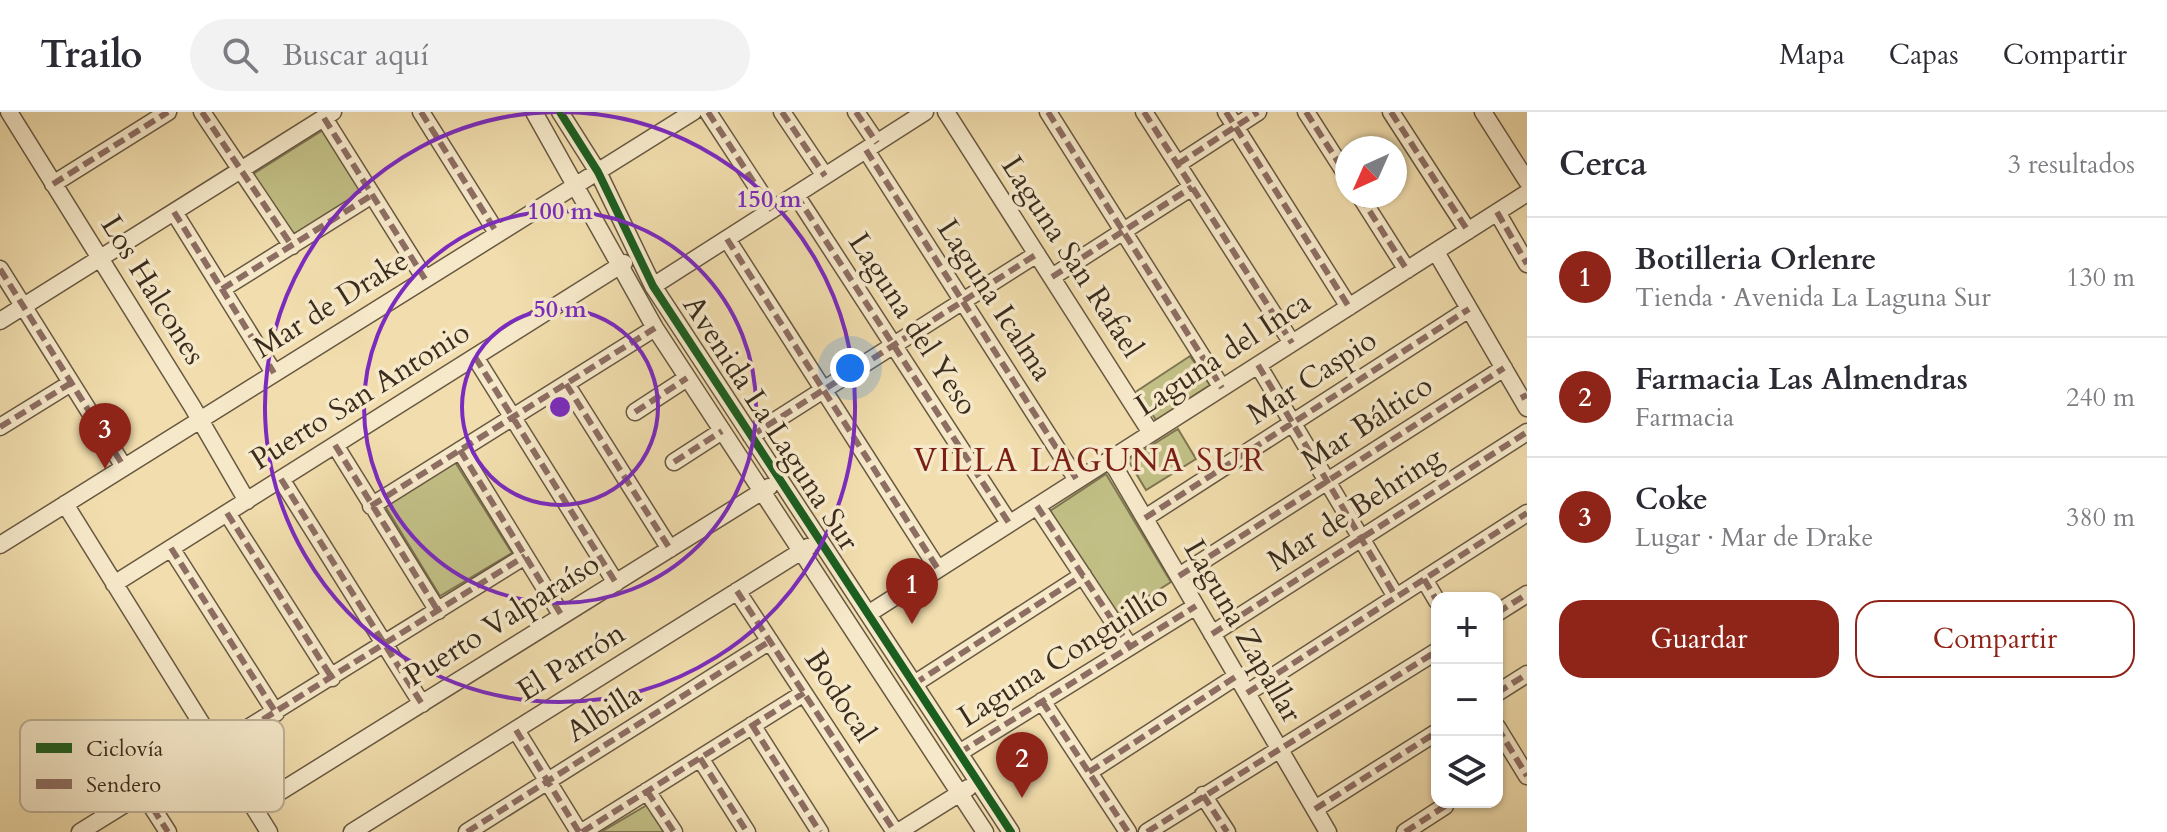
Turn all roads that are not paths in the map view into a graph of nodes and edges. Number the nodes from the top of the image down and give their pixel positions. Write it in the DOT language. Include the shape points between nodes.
graph roads {
  1 [pos="9,112"];
  2 [pos="168,112"];
  3 [pos="202,112"];
  4 [pos="421,112"];
  5 [pos="534,112"];
  6 [pos="560,112"];
  7 [pos="693,112"];
  8 [pos="708,112"];
  9 [pos="782,112"];
  10 [pos="856,112"];
  11 [pos="925,112"];
  12 [pos="946,112"];
  13 [pos="1048,112"];
  14 [pos="1144,112"];
  15 [pos="1226,112"];
  16 [pos="1258,112"];
  17 [pos="1307,112"];
  18 [pos="1391,112"];
  19 [pos="1483,112"];
  20 [pos="328,115"];
  21 [pos="1235,127"];
  22 [pos="871,146"];
  23 [pos="1335,157"];
  24 [pos="1178,164"];
  25 [pos="241,170"];
  26 [pos="598,172"];
  27 [pos="825,176"];
  28 [pos="1527,181"];
  29 [pos="53,184"];
  30 [pos="577,184"];
  31 [pos="1192,187"];
  32 [pos="1527,193"];
  33 [pos="372,195"];
  34 [pos="796,195"];
  35 [pos="1368,208"];
  36 [pos="772,210"];
  37 [pos="174,212"];
  38 [pos="1497,212"];
  39 [pos="1123,231"];
  40 [pos="1468,231"];
  41 [pos="497,233"];
  42 [pos="727,239"];
  43 [pos="292,246"];
  44 [pos="1436,252"];
  45 [pos="1037,254"];
  46 [pos="636,256"];
  47 [pos="100,258"];
  48 [pos="1527,264"];
  49 [pos="618,267"];
  50 [pos="0,269"];
  51 [pos="1407,270"];
  52 [pos="1052,277"];
  53 [pos="425,279"];
  54 [pos="653,286"];
  55 [pos="222,289"];
  56 [pos="963,301"];
  57 [pos="24,306"];
  58 [pos="1349,307"];
  59 [pos="1469,309"];
  60 [pos="0,321"];
  61 [pos="655,328"];
  62 [pos="1292,343"];
  63 [pos="893,346"];
  64 [pos="475,357"];
  65 [pos="1258,365"];
  66 [pos="1504,368"];
  67 [pos="274,373"];
  68 [pos="687,378"];
  69 [pos="71,383"];
  70 [pos="566,384"];
  71 [pos="1222,388"];
  72 [pos="824,390"];
  73 [pos="1525,400"];
  74 [pos="635,412"];
  75 [pos="512,417"];
  76 [pos="199,420"];
  77 [pos="1292,423"];
  78 [pos="0,427"];
  79 [pos="722,431"];
  80 [pos="1527,432"];
  81 [pos="1151,433"];
  82 [pos="751,436"];
  83 [pos="335,445"];
  84 [pos="460,450"];
  85 [pos="1110,459"];
  86 [pos="674,462"];
  87 [pos="124,467"];
  88 [pos="281,479"];
  89 [pos="780,480"];
  90 [pos="1077,480"];
  91 [pos="1327,481"];
  92 [pos="762,491"];
  93 [pos="247,501"];
  94 [pos="65,504"];
  95 [pos="371,506"];
  96 [pos="1037,506"];
  97 [pos="227,513"];
  98 [pos="1527,513"];
  99 [pos="1145,518"];
  100 [pos="1009,523"];
  101 [pos="1361,538"];
  102 [pos="819,540"];
  103 [pos="0,545"];
  104 [pos="171,548"];
  105 [pos="670,549"];
  106 [pos="801,551"];
  107 [pos="525,556"];
  108 [pos="938,569"];
  109 [pos="1083,575"];
  110 [pos="1179,576"];
  111 [pos="1424,579"];
  112 [pos="616,583"];
  113 [pos="114,584"];
  114 [pos="737,591"];
  115 [pos="1432,592"];
  116 [pos="1527,594"];
  117 [pos="1396,597"];
  118 [pos="1196,606"];
  119 [pos="1503,609"];
  120 [pos="438,611"];
  121 [pos="868,614"];
  122 [pos="562,616"];
  123 [pos="1212,634"];
  124 [pos="770,641"];
  125 [pos="385,645"];
  126 [pos="1130,647"];
  127 [pos="1431,655"];
  128 [pos="1527,674"];
  129 [pos="1237,676"];
  130 [pos="332,678"];
  131 [pos="914,684"];
  132 [pos="1503,689"];
  133 [pos="804,693"];
  134 [pos="1247,693"];
  135 [pos="1042,701"];
  136 [pos="422,704"];
  137 [pos="276,713"];
  138 [pos="199,720"];
  139 [pos="264,720"];
  140 [pos="752,725"];
  141 [pos="516,730"];
  142 [pos="1431,736"];
  143 [pos="1503,736"];
  144 [pos="1279,749"];
  145 [pos="959,753"];
  146 [pos="700,758"];
  147 [pos="1089,772"];
  148 [pos="1527,776"];
  149 [pos="548,781"];
  150 [pos="978,782"];
  151 [pos="284,789"];
  152 [pos="647,791"];
  153 [pos="959,793"];
  154 [pos="1203,795"];
  155 [pos="1442,808"];
  156 [pos="1315,809"];
  157 [pos="112,812"];
  158 [pos="155,812"];
  159 [pos="256,812"];
  160 [pos="80,832"];
  161 [pos="168,832"];
  162 [pos="269,832"];
  163 [pos="352,832"];
  164 [pos="467,832"];
  165 [pos="581,832"];
  166 [pos="674,832"];
  167 [pos="747,832"];
  168 [pos="820,832"];
  169 [pos="897,832"];
  170 [pos="985,832"];
  171 [pos="1011,832"];
  172 [pos="1128,832"];
  173 [pos="1147,832"];
  174 [pos="1227,832"];
  175 [pos="1328,832"];
  176 [pos="1405,832"];
  1 -- 29 [label="street, Los Halcones"];
  2 -- 29 [label="street"];
  3 -- 25 [label="street"];
  4 -- 41 [label="street"];
  5 -- 30 [label="street, Avenida La Laguna Sur"];
  6 -- 26 [label="street, Avenida La Laguna Sur"];
  7 -- 26 [label="street, Mar de Drake"];
  8 -- 36 [label="street"];
  9 -- 27 [label="street"];
  10 -- 22 [label="street, Laguna Icalma"];
  11 -- 22 [label="street"];
  12 -- 45 [label="street, Laguna San Rafael"];
  13 -- 39 [label="street"];
  14 -- 24 [label="street"];
  15 -- 21 [label="street"];
  16 -- 21 [label="street"];
  17 -- 23 [label="street"];
  18 -- 40 [label="street"];
  19 -- 28 [label="street"];
  20 -- 25 [label="street"];
  20 -- 33 [label="street"];
  21 -- 24 [label="street"];
  21 -- 58 [label="street"];
  22 -- 27 [label="street"];
  22 -- 56 [label="street, Laguna Icalma"];
  24 -- 31 [label="street"];
  25 -- 37 [label="street"];
  25 -- 43 [label="street"];
  26 -- 30 [label="street, Mar de Drake"];
  26 -- 46 [label="street, Avenida La Laguna Sur"];
  27 -- 34 [label="street"];
  29 -- 47 [label="street, Los Halcones"];
  30 -- 41 [label="street, Mar de Drake"];
  30 -- 49 [label="street, Avenida La Laguna Sur"];
  31 -- 39 [label="street"];
  31 -- 62 [label="street"];
  32 -- 38 [label="street, Laguna del Inca"];
  33 -- 43 [label="street"];
  33 -- 53 [label="street"];
  34 -- 36 [label="street"];
  34 -- 63 [label="street, Laguna del Yeso"];
  35 -- 51 [label="street"];
  36 -- 42 [label="street"];
  37 -- 47 [label="street"];
  37 -- 55 [label="street"];
  38 -- 40 [label="street, Laguna del Inca"];
  38 -- 48 [label="street"];
  39 -- 52 [label="street"];
  39 -- 71 [label="street"];
  40 -- 44 [label="street, Laguna del Inca"];
  41 -- 53 [label="street, Mar de Drake"];
  42 -- 54 [label="street"];
  42 -- 72 [label="street"];
  43 -- 55 [label="street"];
  44 -- 51 [label="street, Laguna del Inca"];
  44 -- 59 [label="street"];
  45 -- 52 [label="street, Laguna San Rafael"];
  45 -- 56 [label="street"];
  46 -- 49 [label="street, Puerto San Antonio"];
  46 -- 54 [label="street, Avenida La Laguna Sur"];
  47 -- 57 [label="street"];
  47 -- 76 [label="street, Los Halcones"];
  49 -- 61 [label="street, Avenida La Laguna Sur"];
  49 -- 64 [label="street, Puerto San Antonio"];
  50 -- 57 [label="street"];
  51 -- 58 [label="street, Laguna del Inca"];
  52 -- 81 [label="street, Laguna San Rafael"];
  53 -- 67 [label="street, Mar de Drake"];
  54 -- 82 [label="street, Avenida La Laguna Sur"];
  55 -- 67 [label="street"];
  56 -- 63 [label="street"];
  56 -- 90 [label="street, Laguna Icalma"];
  57 -- 60 [label="street"];
  57 -- 69 [label="street"];
  58 -- 62 [label="street, Laguna del Inca"];
  59 -- 66 [label="street"];
  59 -- 77 [label="street, Mar Caspio"];
  61 -- 68 [label="street, Avenida La Laguna Sur"];
  61 -- 70 [label="street"];
  62 -- 65 [label="street, Laguna del Inca"];
  63 -- 72 [label="street"];
  63 -- 100 [label="street, Laguna del Yeso"];
  64 -- 75 [label="street"];
  64 -- 83 [label="street, Puerto San Antonio"];
  65 -- 71 [label="street, Laguna del Inca"];
  65 -- 77 [label="street"];
  66 -- 73 [label="street"];
  66 -- 91 [label="street, Mar Báltico"];
  67 -- 76 [label="street, Mar de Drake"];
  68 -- 74 [label="street"];
  68 -- 79 [label="street, Avenida La Laguna Sur"];
  69 -- 78 [label="street"];
  69 -- 87 [label="street"];
  70 -- 75 [label="street"];
  70 -- 105 [label="street"];
  71 -- 81 [label="street, Laguna del Inca"];
  72 -- 82 [label="street"];
  72 -- 108 [label="street"];
  75 -- 84 [label="street"];
  75 -- 112 [label="street"];
  76 -- 87 [label="street, Mar de Drake"];
  76 -- 93 [label="street, Los Halcones"];
  77 -- 91 [label="street"];
  77 -- 99 [label="street, Mar Caspio"];
  79 -- 86 [label="street"];
  79 -- 92 [label="street, Avenida La Laguna Sur"];
  80 -- 101 [label="street, Mar de Behring"];
  81 -- 85 [label="street, Laguna del Inca"];
  82 -- 89 [label="street, Avenida La Laguna Sur"];
  83 -- 88 [label="street, Puerto San Antonio"];
  83 -- 95 [label="street"];
  84 -- 95 [label="street"];
  84 -- 107 [label="street"];
  85 -- 90 [label="street, Laguna del Inca"];
  85 -- 99 [label="street, Laguna Zapallar"];
  87 -- 94 [label="street, Mar de Drake"];
  88 -- 93 [label="street, Puerto San Antonio"];
  88 -- 125 [label="street"];
  89 -- 92 [label="street, Puerto Valparaíso"];
  89 -- 102 [label="street, Avenida La Laguna Sur"];
  90 -- 96 [label="street, Laguna del Inca"];
  91 -- 101 [label="street"];
  91 -- 110 [label="street, Mar Báltico"];
  92 -- 105 [label="street, Puerto Valparaíso"];
  92 -- 106 [label="street, Avenida La Laguna Sur"];
  93 -- 97 [label="street, Puerto San Antonio"];
  94 -- 103 [label="street, Mar de Drake"];
  94 -- 113 [label="street"];
  95 -- 120 [label="street"];
  96 -- 100 [label="street, Laguna del Inca"];
  96 -- 109 [label="street"];
  97 -- 104 [label="street, Puerto San Antonio"];
  97 -- 130 [label="street"];
  98 -- 111 [label="street"];
  99 -- 110 [label="street, Laguna Zapallar"];
  100 -- 108 [label="street, Laguna del Inca"];
  101 -- 117 [label="street"];
  101 -- 123 [label="street, Mar de Behring"];
  102 -- 106 [label="street, El Parrón"];
  102 -- 121 [label="street, Avenida La Laguna Sur"];
  104 -- 113 [label="street, Puerto San Antonio"];
  104 -- 137 [label="street"];
  105 -- 112 [label="street, Puerto Valparaíso"];
  106 -- 114 [label="street, El Parrón"];
  106 -- 153 [label="street, Avenida La Laguna Sur"];
  107 -- 120 [label="street"];
  107 -- 122 [label="street"];
  108 -- 121 [label="street, Laguna del Inca"];
  109 -- 126 [label="street"];
  109 -- 131 [label="street"];
  110 -- 118 [label="street, Laguna Zapallar"];
  111 -- 115 [label="street"];
  111 -- 117 [label="street"];
  112 -- 122 [label="street, Puerto Valparaíso"];
  113 -- 138 [label="street"];
  114 -- 124 [label="street, Bodocal"];
  114 -- 141 [label="street, El Parrón"];
  116 -- 119 [label="street"];
  117 -- 134 [label="street"];
  118 -- 123 [label="street, Laguna Zapallar"];
  118 -- 126 [label="street, Laguna Conguillío"];
  120 -- 125 [label="street"];
  121 -- 131 [label="street, Avenida La Laguna Sur"];
  122 -- 136 [label="street, Puerto Valparaíso"];
  123 -- 129 [label="street, Laguna Zapallar"];
  124 -- 133 [label="street, Bodocal"];
  124 -- 149 [label="street, Albilla"];
  125 -- 130 [label="street"];
  125 -- 136 [label="street"];
  126 -- 135 [label="street, Laguna Conguillío"];
  127 -- 144 [label="street"];
  128 -- 132 [label="street"];
  129 -- 134 [label="street, Laguna Zapallar"];
  129 -- 147 [label="street"];
  130 -- 137 [label="street"];
  131 -- 145 [label="street, Avenida La Laguna Sur"];
  133 -- 140 [label="street"];
  133 -- 169 [label="street, Bodocal"];
  134 -- 144 [label="street, Laguna Zapallar"];
  135 -- 145 [label="street, Laguna Conguillío"];
  135 -- 147 [label="street"];
  136 -- 151 [label="street, Puerto Valparaíso"];
  137 -- 139 [label="street"];
  140 -- 146 [label="street"];
  140 -- 168 [label="street"];
  141 -- 149 [label="street"];
  141 -- 163 [label="street, El Parrón"];
  142 -- 156 [label="street"];
  143 -- 148 [label="street"];
  144 -- 154 [label="street"];
  144 -- 156 [label="street, Laguna Zapallar"];
  145 -- 150 [label="street, Avenida La Laguna Sur"];
  146 -- 152 [label="street"];
  146 -- 167 [label="street"];
  147 -- 172 [label="street"];
  149 -- 164 [label="street, Albilla"];
  149 -- 165 [label="street"];
  150 -- 153 [label="street"];
  150 -- 171 [label="street, Avenida La Laguna Sur"];
  152 -- 165 [label="street"];
  152 -- 166 [label="street"];
  153 -- 169 [label="street"];
  153 -- 170 [label="street, Avenida La Laguna Sur"];
  154 -- 173 [label="street"];
  154 -- 174 [label="street"];
  155 -- 176 [label="street"];
  156 -- 175 [label="street, Laguna Zapallar"];
  157 -- 160 [label="street"];
  158 -- 161 [label="street"];
  159 -- 162 [label="street"];
}
